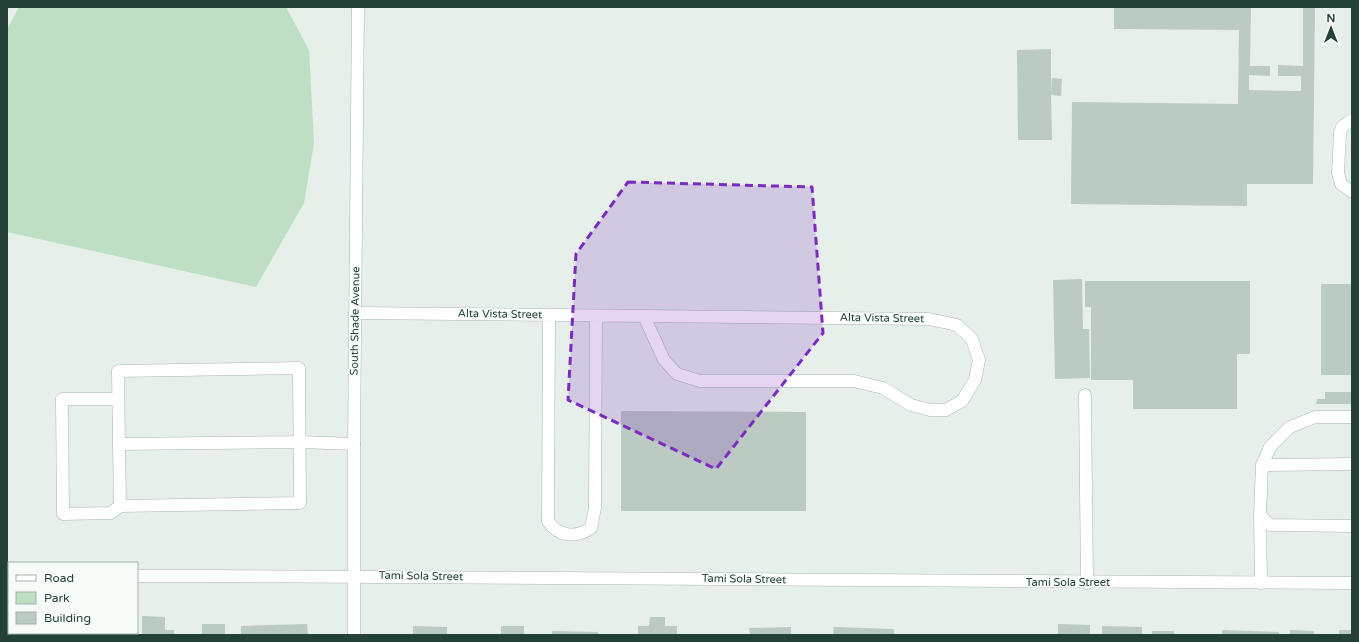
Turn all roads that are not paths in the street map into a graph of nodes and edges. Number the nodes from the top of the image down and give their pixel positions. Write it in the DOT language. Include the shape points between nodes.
graph roads {
  1 [pos="358,7"];
  2 [pos="1352,120"];
  3 [pos="1352,192"];
  4 [pos="355,313"];
  5 [pos="549,315"];
  6 [pos="596,316"];
  7 [pos="644,316"];
  8 [pos="1085,395"];
  9 [pos="118,399"];
  10 [pos="1352,417"];
  11 [pos="300,442"];
  12 [pos="119,444"];
  13 [pos="354,444"];
  14 [pos="1352,464"];
  15 [pos="1262,465"];
  16 [pos="120,506"];
  17 [pos="1260,516"];
  18 [pos="1352,526"];
  19 [pos="138,576"];
  20 [pos="354,576"];
  21 [pos="1087,583"];
  22 [pos="1261,583"];
  23 [pos="1352,583"];
  24 [pos="354,635"];
  1 -- 4 [label="street, South Shade Avenue"];
  2 -- 3 [label="street" via="1342,127 1340,133 1338,173 1341,184"];
  4 -- 5 [label="street, Alta Vista Street"];
  4 -- 13 [label="street, South Shade Avenue"];
  5 -- 6 [label="street, Alta Vista Street"];
  5 -- 6 [label="street" via="548,521 552,528 573,534 582,534 591,528 595,508"];
  6 -- 7 [label="street, Alta Vista Street"];
  7 -- 7 [label="street, Alta Vista Street" via="664,360 677,374 700,381 854,381 883,388 911,405 930,410 946,410 962,401 975,380 979,360 972,339 957,326 928,319"];
  8 -- 21 [label="street"];
  9 -- 11 [label="street" via="118,371 299,368"];
  9 -- 12 [label="street"];
  9 -- 16 [label="street" via="62,399 63,514 111,513"];
  10 -- 15 [label="street" via="1315,417 1290,427 1270,447"];
  11 -- 12 [label="street"];
  11 -- 13 [label="street"];
  11 -- 16 [label="street" via="300,503"];
  12 -- 16 [label="street"];
  13 -- 20 [label="street, South Shade Avenue"];
  14 -- 15 [label="street"];
  15 -- 17 [label="street"];
  17 -- 18 [label="street" via="1270,525"];
  17 -- 22 [label="street"];
  19 -- 20 [label="street, Tami Sola Street"];
  20 -- 21 [label="street, Tami Sola Street"];
  20 -- 24 [label="street, South Shade Avenue"];
  21 -- 22 [label="street, Tami Sola Street"];
  22 -- 23 [label="street, Tami Sola Street"];
}
